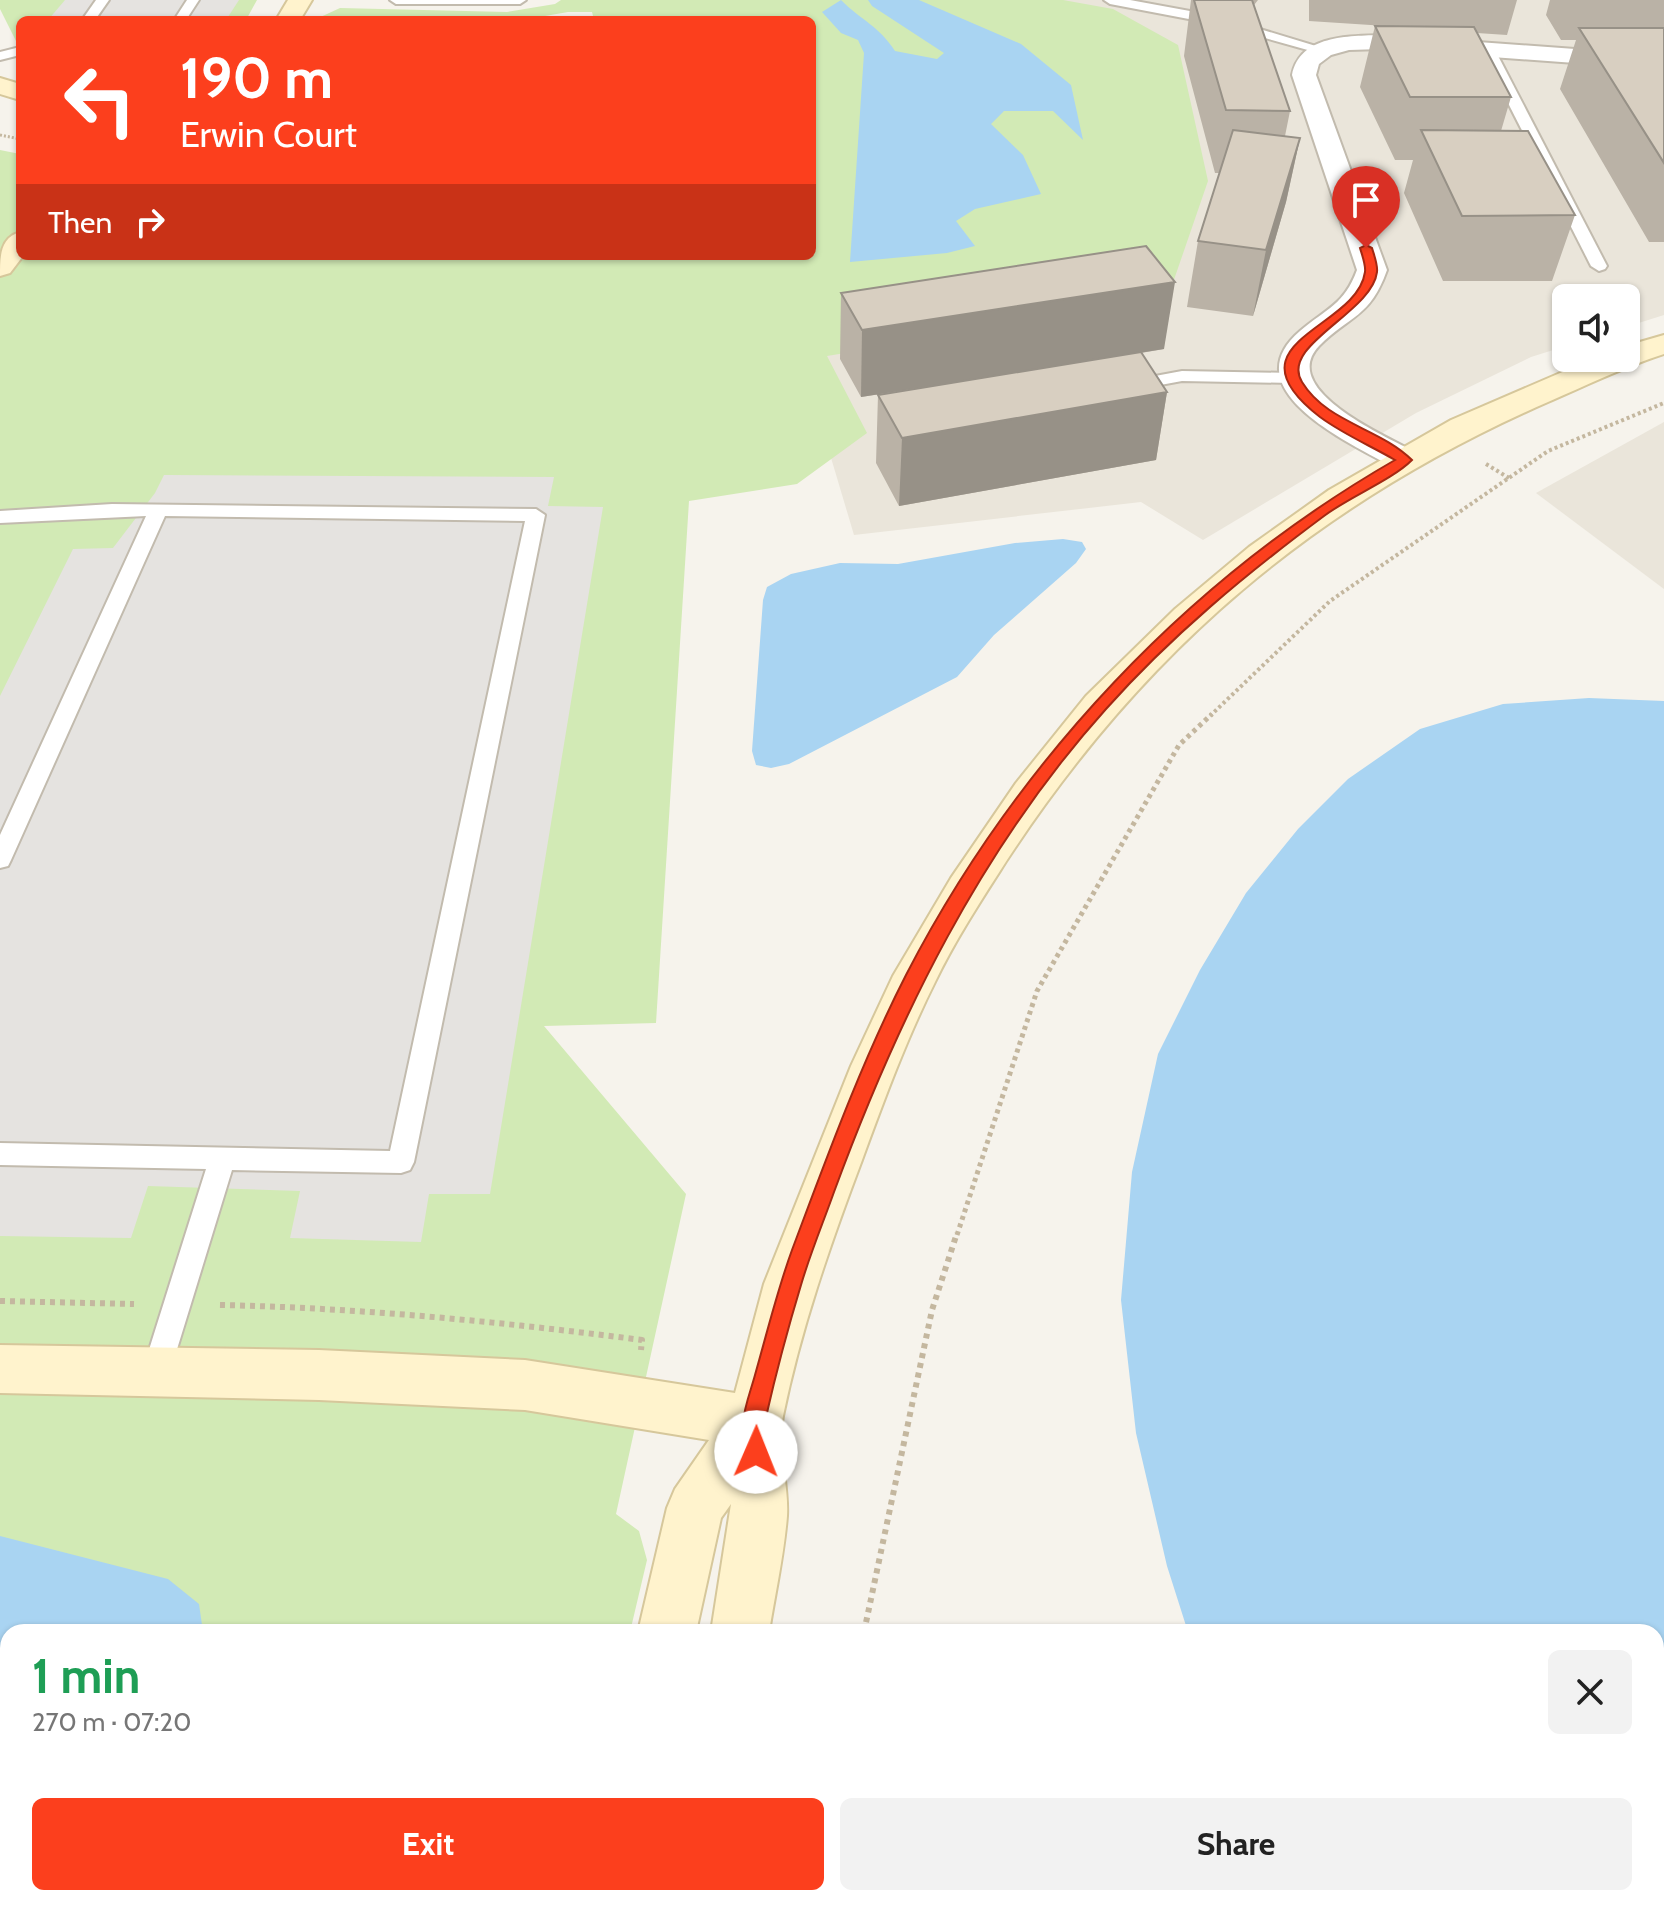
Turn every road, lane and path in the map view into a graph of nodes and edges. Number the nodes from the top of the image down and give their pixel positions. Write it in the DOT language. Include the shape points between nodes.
graph roads {
  1 [pos="396,0"];
  2 [pos="456,0"];
  3 [pos="520,0"];
  4 [pos="1110,0"];
  5 [pos="1322,50"];
  6 [pos="1488,50"];
  7 [pos="1664,57"];
  8 [pos="16,246"];
  9 [pos="1599,266"];
  10 [pos="0,267"];
  11 [pos="1664,344"];
  12 [pos="1640,352"];
  13 [pos="1590,372"];
  14 [pos="1292,378"];
  15 [pos="1105,390"];
  16 [pos="1664,403"];
  17 [pos="1405,460"];
  18 [pos="158,510"];
  19 [pos="0,517"];
  20 [pos="0,860"];
  21 [pos="0,1154"];
  22 [pos="222,1159"];
  23 [pos="0,1369"];
  24 [pos="156,1372"];
  25 [pos="754,1422"];
  26 [pos="669,1624"];
  27 [pos="741,1624"];
  28 [pos="866,1624"];
  1 -- 2 [label="lane"];
  2 -- 3 [label="lane"];
  4 -- 5 [label="lane" via="1217,20"];
  5 -- 6 [label="street" via="1382,42"];
  5 -- 14 [label="street" via="1307,61 1304,75 1372,270 1364,293 1303,345 1292,360"];
  6 -- 7 [label="street"];
  6 -- 9 [label="lane"];
  8 -- 10 [label="street"];
  11 -- 12 [label="street"];
  13 -- 17 [label="street" via="1463,427"];
  14 -- 15 [label="lane" via="1182,376"];
  14 -- 17 [label="street" via="1327,415"];
  16 -- 28 [label="path" via="1548,451 1330,601 1179,745 1037,991 932,1310"];
  17 -- 25 [label="street" via="1341,497 1188,617 1100,705 1030,793 915,976 874,1066 790,1284"];
  18 -- 19 [label="lane"];
  18 -- 20 [label="lane"];
  18 -- 22 [label="lane" via="536,515 401,1162"];
  21 -- 22 [label="lane"];
  22 -- 24 [label="lane"];
  23 -- 24 [label="street"];
  24 -- 25 [label="street" via="525,1385"];
  25 -- 26 [label="street" via="695,1508"];
  25 -- 27 [label="street" via="759,1513"];
}
